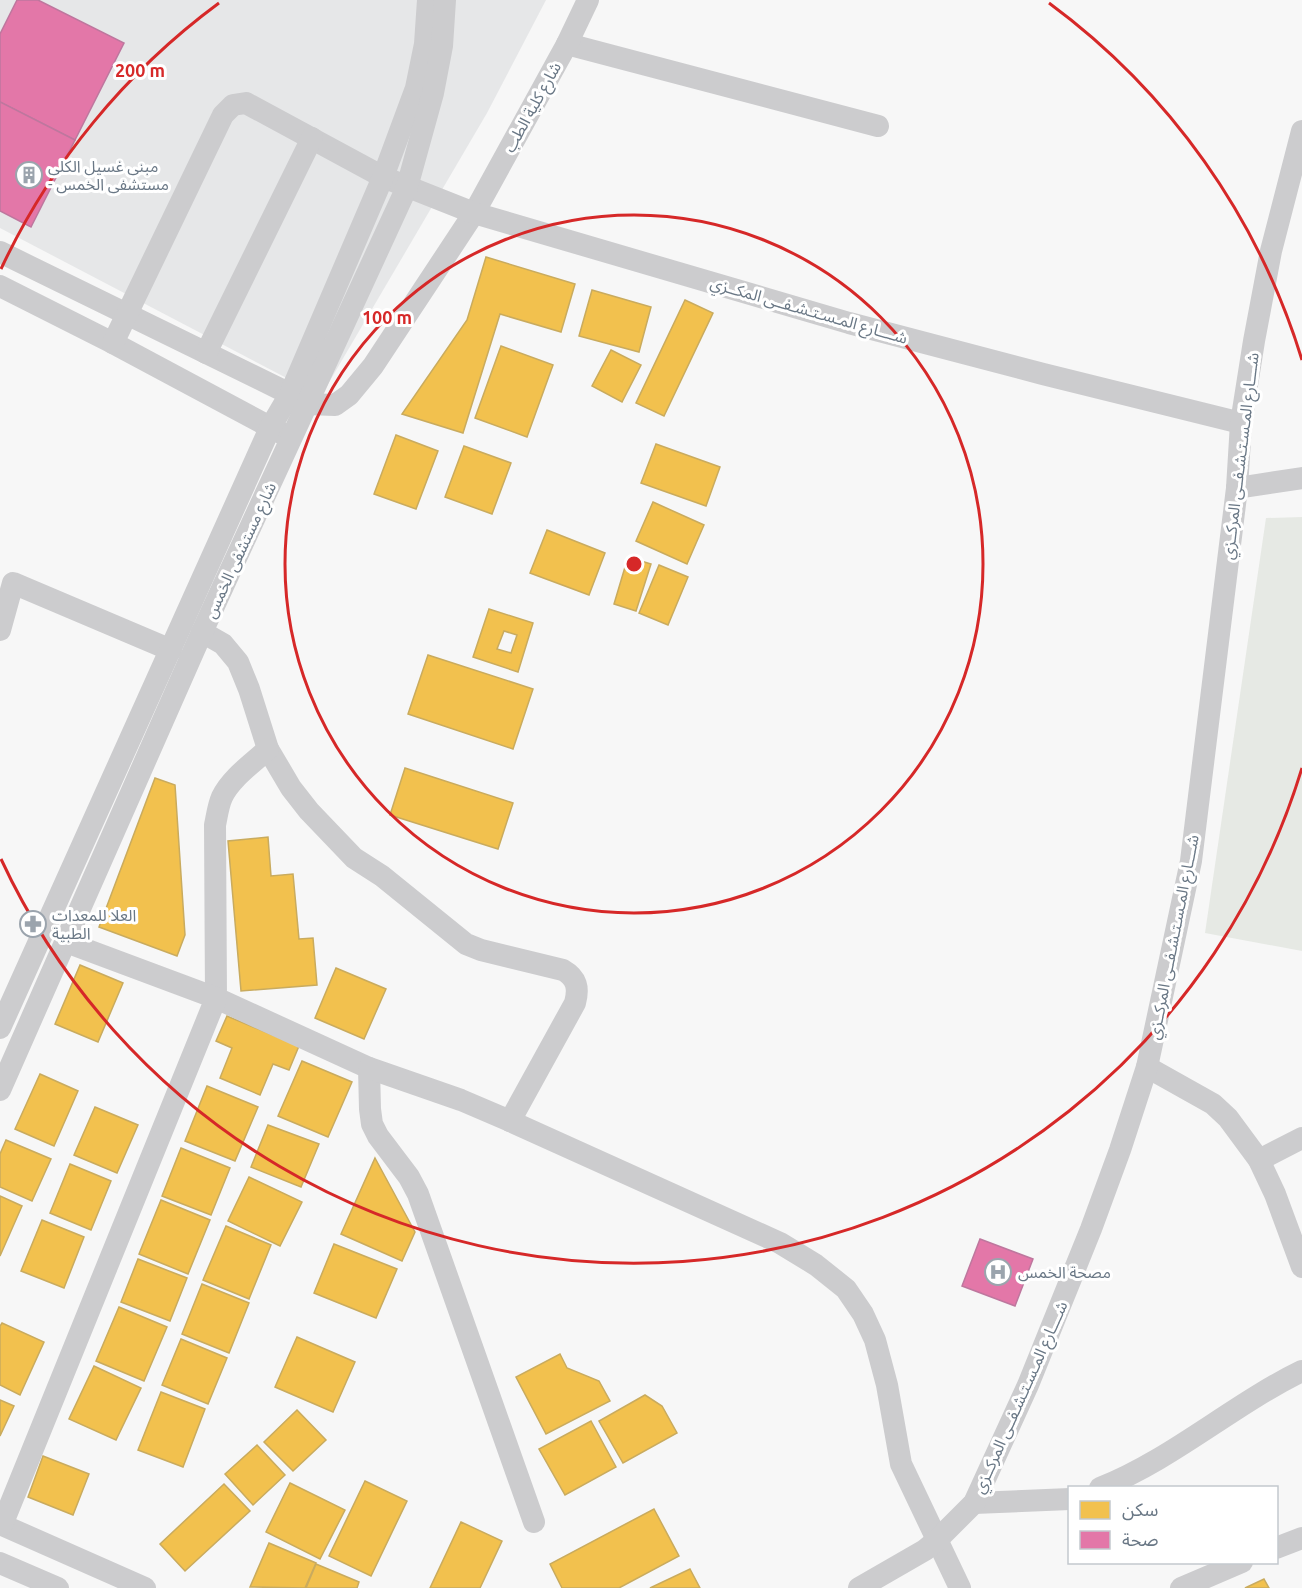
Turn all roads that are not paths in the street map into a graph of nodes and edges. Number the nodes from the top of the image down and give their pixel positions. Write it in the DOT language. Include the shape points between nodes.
graph roads {
  1 [pos="428,0"];
  2 [pos="445,0"];
  3 [pos="588,0"];
  4 [pos="567,44"];
  5 [pos="878,126"];
  6 [pos="1302,131"];
  7 [pos="312,138"];
  8 [pos="383,177"];
  9 [pos="407,187"];
  10 [pos="474,213"];
  11 [pos="0,252"];
  12 [pos="0,286"];
  13 [pos="127,314"];
  14 [pos="113,343"];
  15 [pos="206,353"];
  16 [pos="299,399"];
  17 [pos="1241,423"];
  18 [pos="270,428"];
  19 [pos="292,437"];
  20 [pos="1302,478"];
  21 [pos="1237,488"];
  22 [pos="6,579"];
  23 [pos="0,630"];
  24 [pos="202,632"];
  25 [pos="171,650"];
  26 [pos="268,749"];
  27 [pos="66,942"];
  28 [pos="216,998"];
  29 [pos="5,1004"];
  30 [pos="0,1028"];
  31 [pos="1147,1067"];
  32 [pos="369,1068"];
  33 [pos="0,1090"];
  34 [pos="510,1121"];
  35 [pos="1302,1138"];
  36 [pos="1258,1161"];
  37 [pos="1302,1268"];
  38 [pos="1302,1371"];
  39 [pos="1105,1486"];
  40 [pos="1068,1499"];
  41 [pos="974,1503"];
  42 [pos="534,1522"];
  43 [pos="1,1524"];
  44 [pos="1302,1538"];
  45 [pos="937,1540"];
  46 [pos="1278,1547"];
  47 [pos="0,1563"];
  48 [pos="1240,1564"];
  49 [pos="58,1588"];
  50 [pos="145,1588"];
  51 [pos="859,1588"];
  52 [pos="960,1588"];
  53 [pos="1181,1588"];
  1 -- 8 [label="street, شارع مستشفى الخمس" via="416,88"];
  2 -- 9 [label="street, شارع مستشفى الخمس" via="433,93"];
  3 -- 4 [label="street, شارع كلية الطب"];
  4 -- 5 [label="street"];
  4 -- 10 [label="street, شارع كلية الطب"];
  6 -- 17 [label="street, شــــارع المـسـتـشـفــى المركــزي" via="1271,251"];
  7 -- 8 [label="street, شــــارع المـسـتـشـفــى المكــزي"];
  7 -- 13 [label="street, شــــارع المـسـتـشـفــى المكــزي" via="253,104 240,103 227,110"];
  7 -- 15 [label="street"];
  8 -- 9 [label="street, شــــارع المـسـتـشـفــى المكــزي"];
  8 -- 16 [label="street, شارع مستشفى الخمس"];
  9 -- 10 [label="street, شــــارع المـسـتـشـفــى المكــزي"];
  9 -- 16 [label="street, شارع مستشفى الخمس"];
  10 -- 16 [label="street, شارع كلية الطب" via="373,366 349,395 335,405"];
  10 -- 17 [label="street, شــــارع المـسـتـشـفــى المكــزي" via="849,323"];
  11 -- 13 [label="street"];
  12 -- 14 [label="street"];
  13 -- 14 [label="street"];
  13 -- 15 [label="street"];
  14 -- 18 [label="street"];
  15 -- 16 [label="street"];
  16 -- 18 [label="street, شارع مستشفى الخمس"];
  16 -- 19 [label="street, شارع مستشفى الخمس"];
  17 -- 21 [label="street, شــــارع المـسـتـشـفــى المركــزي"];
  18 -- 19 [label="street"];
  18 -- 25 [label="street, شارع مستشفى الخمس"];
  19 -- 24 [label="street, شارع مستشفى الخمس"];
  20 -- 21 [label="street"];
  21 -- 31 [label="street, شــــارع المـسـتـشـفــى المركــزي" via="1191,861"];
  22 -- 23 [label="street"];
  22 -- 25 [label="street"];
  24 -- 26 [label="street" via="222,644 237,662"];
  24 -- 27 [label="street, شارع مستشفى الخمس"];
  25 -- 29 [label="street, شارع مستشفى الخمس"];
  26 -- 28 [label="street" via="223,795 215,825"];
  26 -- 34 [label="street" via="291,788 354,858 455,936 480,950 563,970 576,982 575,1003"];
  27 -- 28 [label="street"];
  27 -- 33 [label="street, شارع مستشفى الخمس"];
  28 -- 32 [label="street"];
  28 -- 43 [label="street"];
  29 -- 30 [label="street, شارع مستشفى الخمس"];
  31 -- 36 [label="street" via="1213,1104 1228,1118"];
  31 -- 41 [label="street, شــــارع المـسـتـشـفــى المركــزي" via="1087,1240"];
  32 -- 34 [label="street"];
  32 -- 42 [label="street" via="372,1124 418,1194"];
  34 -- 45 [label="street" via="780,1243 846,1289 864,1314 875,1340 888,1385 901,1464"];
  35 -- 36 [label="street"];
  36 -- 37 [label="street" via="1275,1194"];
  38 -- 39 [label="street" via="1151,1464"];
  40 -- 41 [label="street"];
  41 -- 45 [label="street, شــــارع المـسـتـشـفــى المركــزي"];
  43 -- 50 [label="street"];
  44 -- 46 [label="street"];
  45 -- 51 [label="street, شــــارع المـسـتـشـفــى المركــزي"];
  45 -- 52 [label="street"];
  47 -- 49 [label="street"];
  48 -- 53 [label="street"];
}
